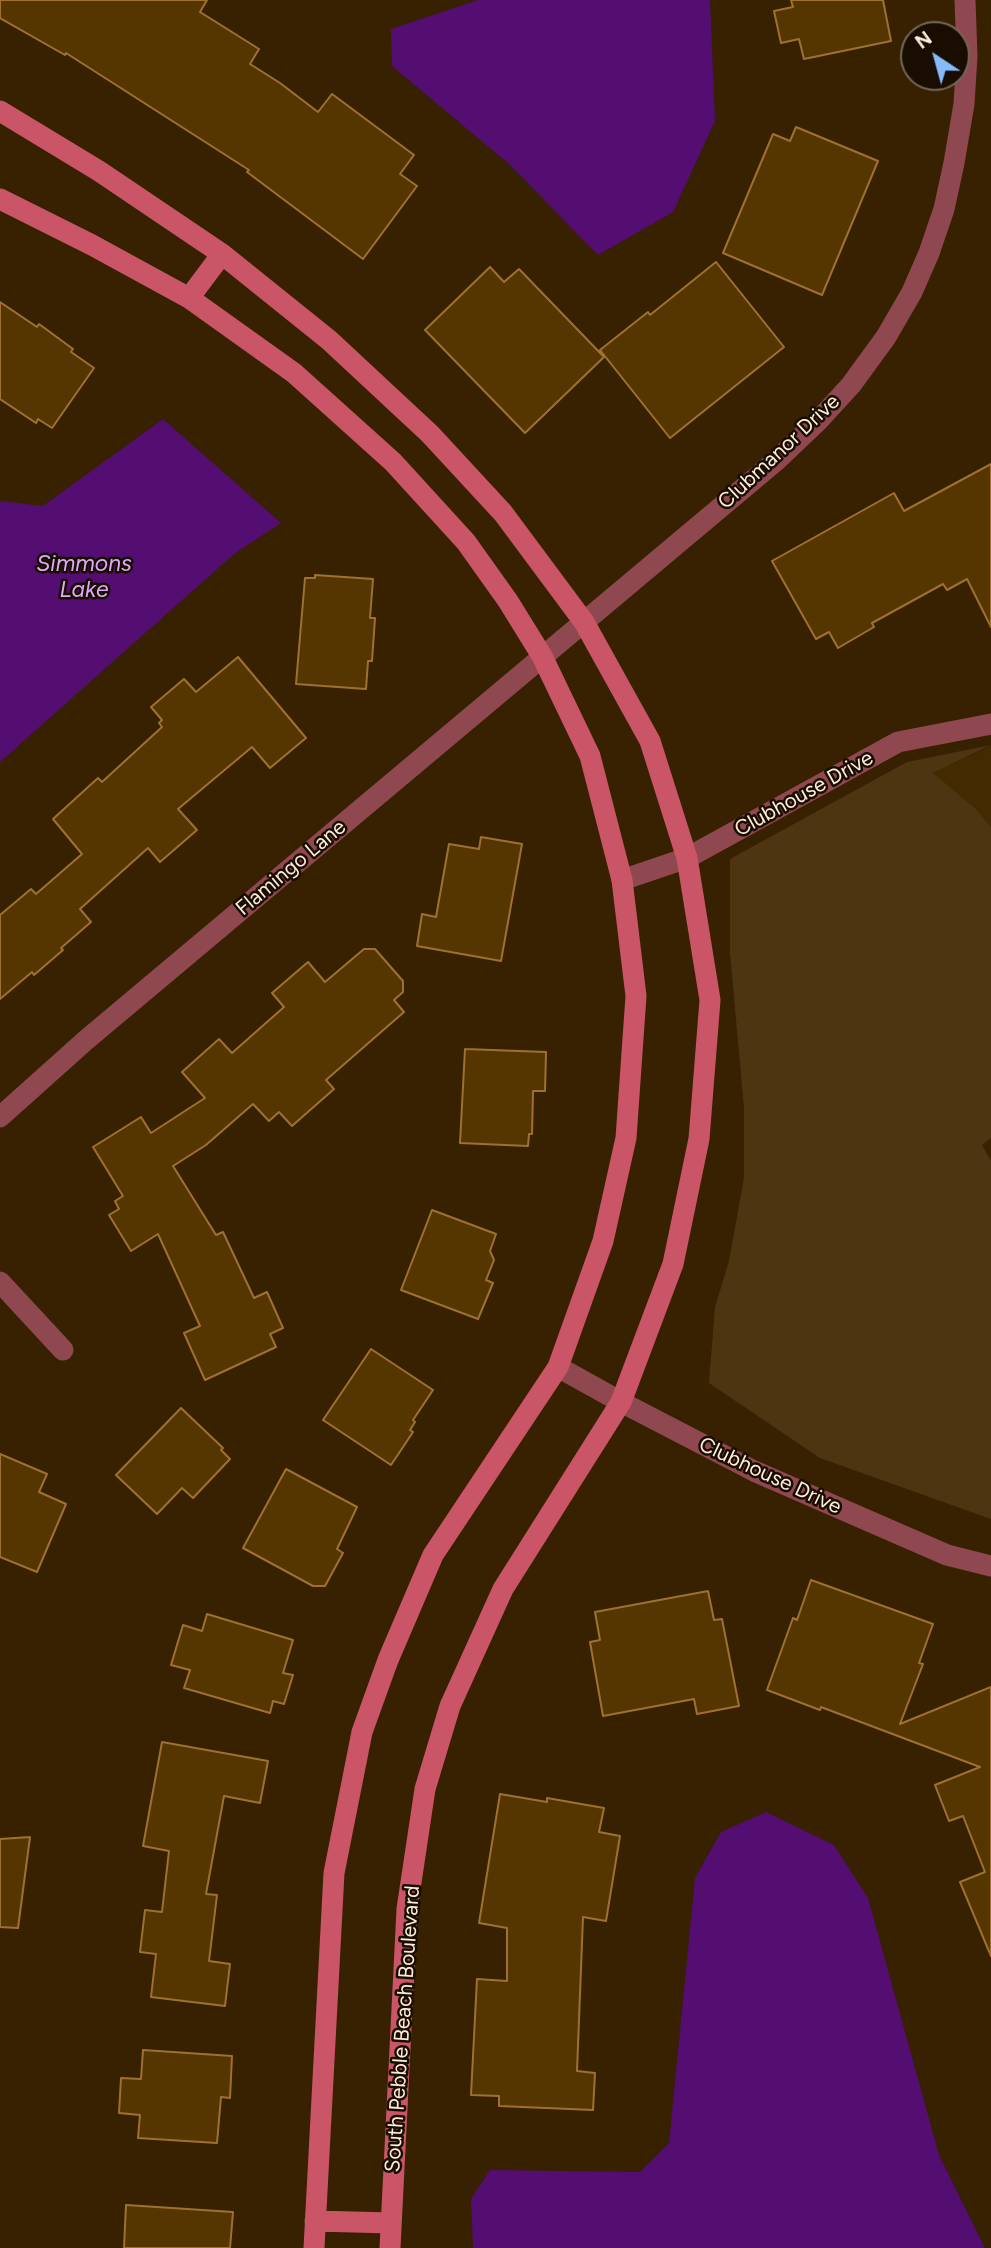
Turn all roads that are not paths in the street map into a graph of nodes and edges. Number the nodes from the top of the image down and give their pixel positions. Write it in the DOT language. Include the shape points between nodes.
graph roads {
  1 [pos="965,0"];
  2 [pos="0,111"];
  3 [pos="0,200"];
  4 [pos="222,254"];
  5 [pos="189,298"];
  6 [pos="584,622"];
  7 [pos="541,656"];
  8 [pos="991,724"];
  9 [pos="687,858"];
  10 [pos="622,880"];
  11 [pos="0,1117"];
  12 [pos="0,1282"];
  13 [pos="63,1350"];
  14 [pos="558,1367"];
  15 [pos="621,1402"];
  16 [pos="991,1566"];
  17 [pos="316,2221"];
  18 [pos="391,2223"];
  19 [pos="314,2248"];
  20 [pos="390,2248"];
  1 -- 6 [label="street, Clubmanor Drive" via="964,104 949,186 929,253 886,337 851,385 777,460"];
  2 -- 4 [label="street, South Pebble Beach Boulevard"];
  3 -- 5 [label="street"];
  4 -- 5 [label="street"];
  4 -- 6 [label="street, South Pebble Beach Boulevard" via="329,340 430,434 503,513"];
  5 -- 7 [label="street" via="294,373 393,462 466,542"];
  6 -- 7 [label="street, Flamingo Lane"];
  6 -- 9 [label="street, South Pebble Beach Boulevard" via="650,741"];
  7 -- 10 [label="street" via="590,756"];
  7 -- 11 [label="street, Flamingo Lane"];
  8 -- 9 [label="street, Clubhouse Drive" via="898,742"];
  9 -- 10 [label="street, Clubhouse Drive"];
  9 -- 15 [label="street, South Pebble Beach Boulevard" via="710,1000 699,1139 673,1264"];
  10 -- 14 [label="street" via="636,996 626,1138 603,1241"];
  12 -- 13 [label="street"];
  14 -- 15 [label="street, Clubhouse Drive"];
  14 -- 17 [label="street" via="433,1555 387,1660 362,1732 334,1873"];
  15 -- 16 [label="street, Clubhouse Drive" via="754,1471 947,1555"];
  15 -- 18 [label="street, South Pebble Beach Boulevard" via="503,1589 450,1706 425,1788 407,1909"];
  17 -- 18 [label="street"];
  17 -- 19 [label="street"];
  18 -- 20 [label="street, South Pebble Beach Boulevard"];
}
